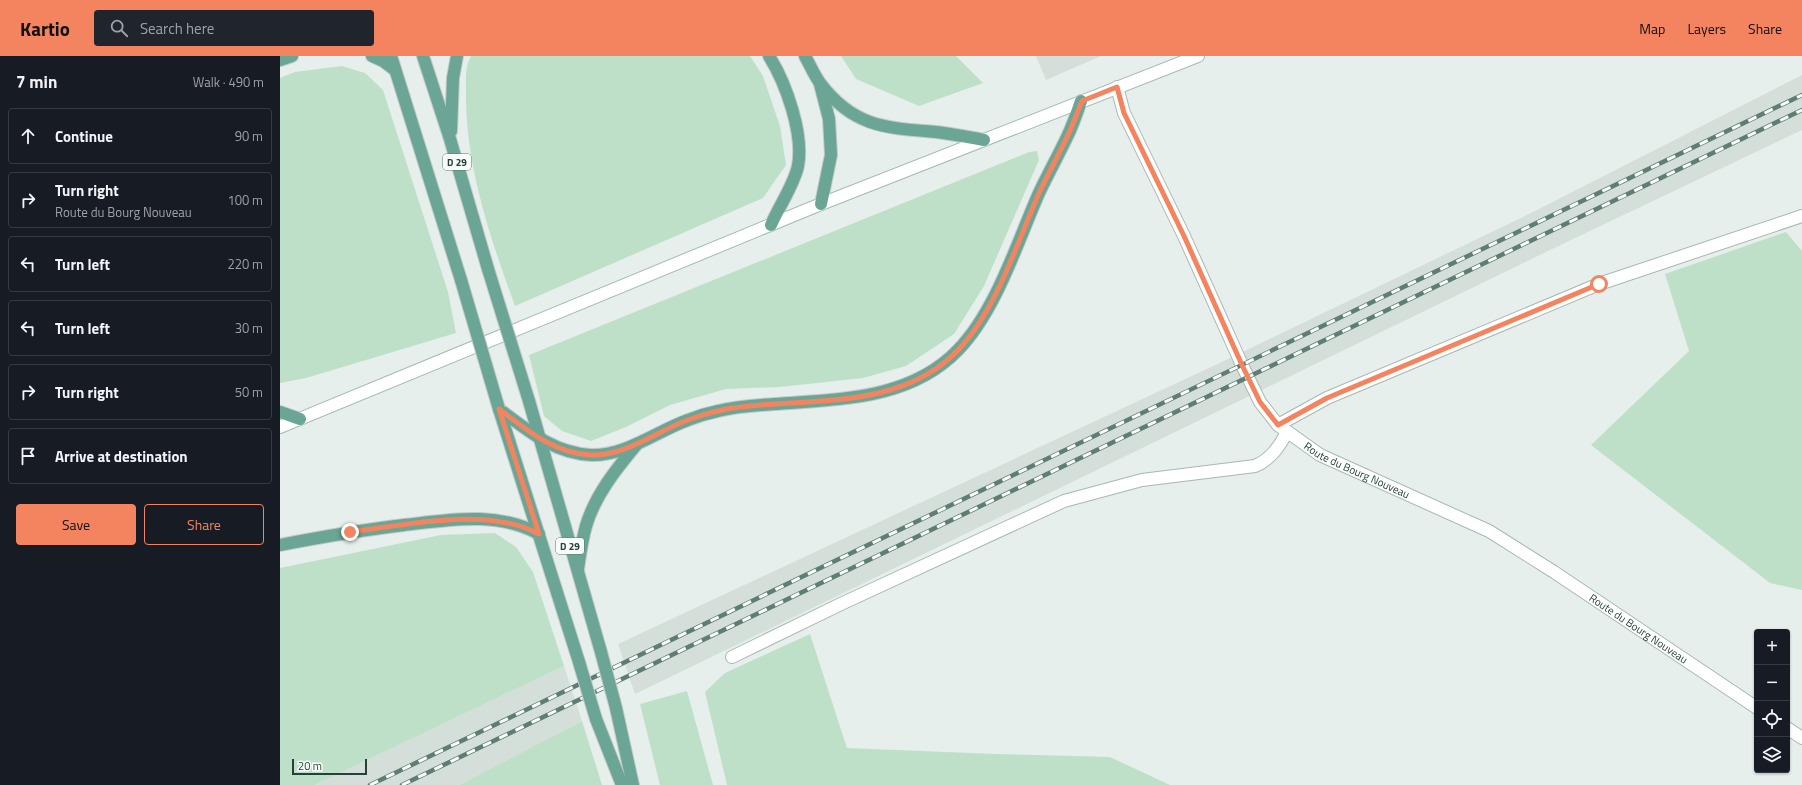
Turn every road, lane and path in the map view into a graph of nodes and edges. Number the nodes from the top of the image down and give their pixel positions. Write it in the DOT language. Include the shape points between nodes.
graph roads {
  1 [pos="292,56"];
  2 [pos="372,56"];
  3 [pos="391,56"];
  4 [pos="423,56"];
  5 [pos="457,56"];
  6 [pos="769,56"];
  7 [pos="805,56"];
  8 [pos="1198,56"];
  9 [pos="280,60"];
  10 [pos="395,70"];
  11 [pos="820,82"];
  12 [pos="1117,87"];
  13 [pos="1082,101"];
  14 [pos="450,139"];
  15 [pos="984,140"];
  16 [pos="821,204"];
  17 [pos="1802,216"];
  18 [pos="771,224"];
  19 [pos="499,409"];
  20 [pos="280,412"];
  21 [pos="300,419"];
  22 [pos="1278,425"];
  23 [pos="280,427"];
  24 [pos="1287,432"];
  25 [pos="539,439"];
  26 [pos="637,444"];
  27 [pos="539,534"];
  28 [pos="280,545"];
  29 [pos="578,572"];
  30 [pos="732,657"];
  31 [pos="1754,706"];
  32 [pos="1790,730"];
  33 [pos="1802,738"];
  34 [pos="622,785"];
  35 [pos="633,785"];
  1 -- 9 [label="main road"];
  2 -- 10 [label="main road"];
  3 -- 10 [label="main road, D 29"];
  4 -- 14 [label="main road, D 29"];
  5 -- 14 [label="main road" via="453,78"];
  6 -- 18 [label="main road" via="785,89 799,145 798,167"];
  7 -- 11 [label="main road"];
  8 -- 12 [label="street"];
  10 -- 19 [label="main road, D 29, bridge"];
  11 -- 15 [label="main road" via="842,106 859,118 879,126"];
  11 -- 16 [label="main road" via="829,120 831,155"];
  12 -- 13 [label="street"];
  12 -- 22 [label="street, Route du Bourg Nouveau" via="1124,113 1184,236 1242,365 1260,402"];
  13 -- 15 [label="street"];
  13 -- 26 [label="main road" via="993,300 977,328 957,351 939,366 916,380 871,395 719,410 688,420"];
  14 -- 25 [label="main road, D 29, bridge"];
  15 -- 16 [label="street"];
  16 -- 18 [label="street"];
  17 -- 22 [label="street" via="1592,287 1327,398"];
  18 -- 21 [label="street"];
  19 -- 25 [label="main road"];
  19 -- 27 [label="main road, D 29"];
  20 -- 21 [label="main road"];
  21 -- 23 [label="street"];
  22 -- 24 [label="street, Route du Bourg Nouveau"];
  24 -- 30 [label="street" via="1273,454 1255,466 1142,480 1064,501"];
  24 -- 31 [label="street, Route du Bourg Nouveau" via="1320,456 1489,531"];
  25 -- 26 [label="main road" via="572,452 590,455"];
  25 -- 29 [label="main road, D 29"];
  26 -- 29 [label="main road" via="616,469 586,525"];
  27 -- 28 [label="main road" via="497,521 467,519 350,532"];
  27 -- 34 [label="main road, D 29, bridge" via="596,719"];
  29 -- 35 [label="main road, D 29, bridge" via="616,708"];
  32 -- 33 [label="street"];
}
